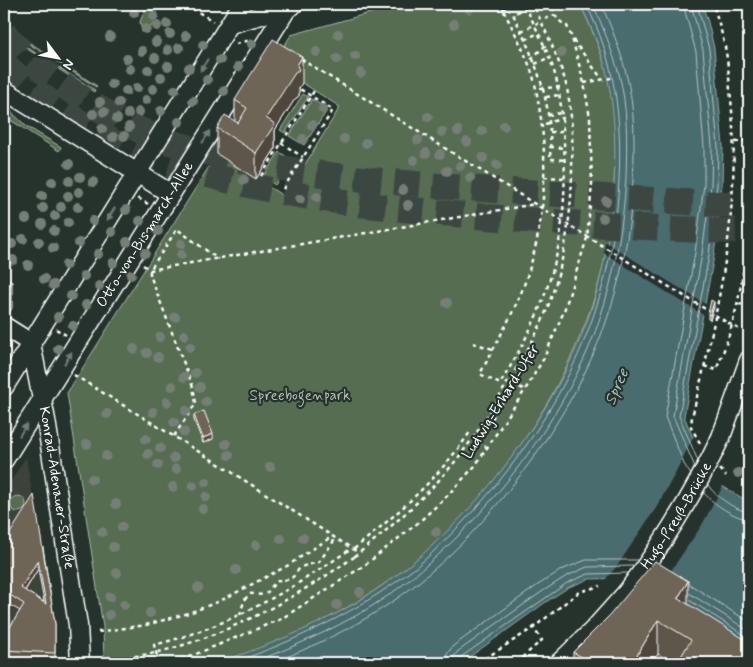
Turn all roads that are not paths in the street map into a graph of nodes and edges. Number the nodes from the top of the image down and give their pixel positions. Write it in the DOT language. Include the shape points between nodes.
graph roads {
  1 [pos="242,4"];
  2 [pos="292,5"];
  3 [pos="230,24"];
  4 [pos="4,90"];
  5 [pos="138,173"];
  6 [pos="171,194"];
  7 [pos="4,326"];
  8 [pos="31,343"];
  9 [pos="749,360"];
  10 [pos="4,387"];
  11 [pos="41,399"];
  12 [pos="4,460"];
  13 [pos="80,663"];
  14 [pos="559,663"];
  1 -- 3 [label="street"];
  2 -- 3 [label="street"];
  6 -- 2 [label="street, Otto-von-Bismarck-Allee, one-way"];
  3 -- 5 [label="street, one-way"];
  4 -- 5 [label="street"];
  5 -- 6 [label="street"];
  5 -- 8 [label="street, one-way"];
  11 -- 6 [label="street, Otto-von-Bismarck-Allee, one-way"];
  7 -- 8 [label="street"];
  8 -- 10 [label="street"];
  8 -- 11 [label="street, Konrad-Adenauer-Straße"];
  9 -- 14 [label="street, Hugo-Preuß-Brücke, bridge" via="720,437 679,518 627,592"];
  12 -- 11 [label="street, Otto-von-Bismarck-Allee, one-way"];
  11 -- 13 [label="street, Konrad-Adenauer-Straße" via="78,625"];
}
